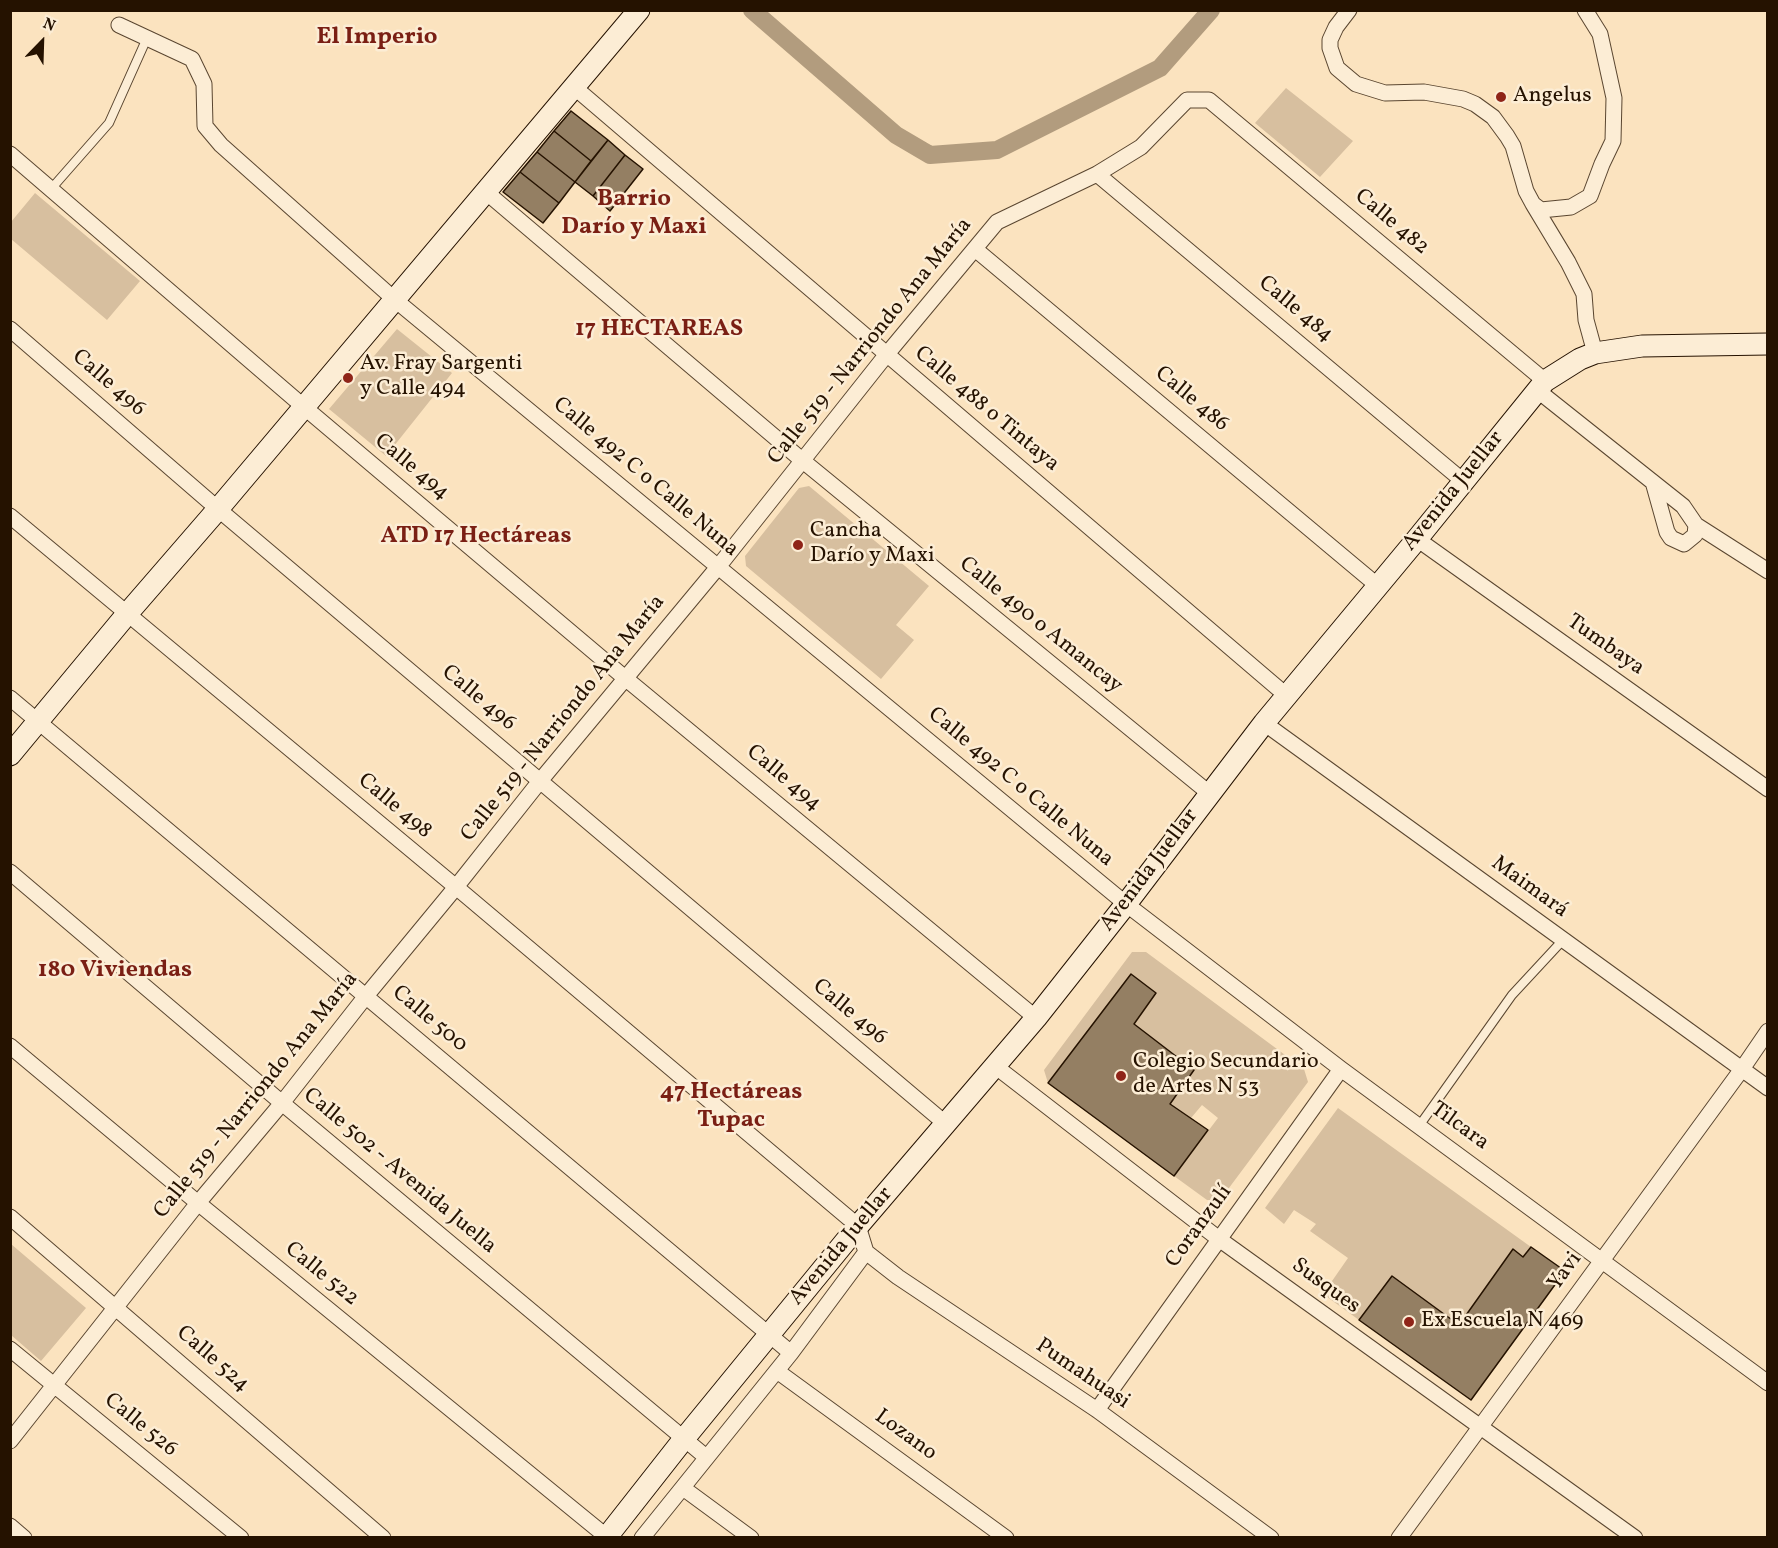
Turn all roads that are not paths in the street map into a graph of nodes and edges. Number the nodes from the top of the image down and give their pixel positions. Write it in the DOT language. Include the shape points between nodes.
graph roads {
  1 [pos="639,10"];
  2 [pos="1349,10"];
  3 [pos="1585,10"];
  4 [pos="119,24"];
  5 [pos="147,38"];
  6 [pos="574,87"];
  7 [pos="1209,100"];
  8 [pos="10,154"];
  9 [pos="1097,174"];
  10 [pos="51,189"];
  11 [pos="486,192"];
  12 [pos="1533,204"];
  13 [pos="975,249"];
  14 [pos="393,299"];
  15 [pos="10,329"];
  16 [pos="1767,344"];
  17 [pos="1595,353"];
  18 [pos="886,354"];
  19 [pos="1541,385"];
  20 [pos="304,407"];
  21 [pos="803,461"];
  22 [pos="1463,481"];
  23 [pos="1653,482"];
  24 [pos="218,509"];
  25 [pos="10,516"];
  26 [pos="1696,525"];
  27 [pos="1417,539"];
  28 [pos="718,567"];
  29 [pos="1767,572"];
  30 [pos="1378,586"];
  31 [pos="127,614"];
  32 [pos="626,678"];
  33 [pos="1287,696"];
  34 [pos="10,698"];
  35 [pos="39,723"];
  36 [pos="1264,723"];
  37 [pos="10,756"];
  38 [pos="540,781"];
  39 [pos="1767,789"];
  40 [pos="1209,794"];
  41 [pos="10,872"];
  42 [pos="456,887"];
  43 [pos="1126,904"];
  44 [pos="1563,940"];
  45 [pos="366,996"];
  46 [pos="1036,1018"];
  47 [pos="1767,1031"];
  48 [pos="10,1046"];
  49 [pos="995,1066"];
  50 [pos="1341,1069"];
  51 [pos="1742,1069"];
  52 [pos="1767,1088"];
  53 [pos="282,1103"];
  54 [pos="946,1124"];
  55 [pos="1419,1126"];
  56 [pos="198,1203"];
  57 [pos="10,1217"];
  58 [pos="858,1226"];
  59 [pos="1219,1239"];
  60 [pos="866,1252"];
  61 [pos="1603,1260"];
  62 [pos="118,1308"];
  63 [pos="769,1336"];
  64 [pos="10,1349"];
  65 [pos="791,1353"];
  66 [pos="777,1371"];
  67 [pos="1767,1383"];
  68 [pos="55,1385"];
  69 [pos="1097,1410"];
  70 [pos="1481,1426"];
  71 [pos="683,1440"];
  72 [pos="10,1442"];
  73 [pos="706,1457"];
  74 [pos="683,1488"];
  75 [pos="10,1526"];
  76 [pos="606,1537"];
  77 [pos="24,1538"];
  78 [pos="241,1538"];
  79 [pos="383,1538"];
  80 [pos="642,1538"];
  81 [pos="751,1538"];
  82 [pos="1006,1538"];
  83 [pos="1271,1538"];
  84 [pos="1399,1538"];
  85 [pos="1635,1538"];
  1 -- 6 [label="street"];
  2 -- 12 [label="street" via="1330,40 1337,68 1356,84 1385,93 1424,92 1475,104 1501,126 1514,146"];
  3 -- 12 [label="street" via="1600,34 1614,98 1613,141 1590,196 1571,207 1541,210"];
  4 -- 5 [label="street, Calle 492 C o Calle Nuna"];
  5 -- 10 [label="lane" via="109,123"];
  5 -- 14 [label="street, Calle 492 C o Calle Nuna" via="192,59 204,84 205,126 221,145"];
  6 -- 11 [label="street"];
  6 -- 18 [label="street, Calle 488 o Tintaya"];
  7 -- 9 [label="street, Calle 519 - Narriondo Ana María" via="1187,100 1141,147"];
  7 -- 19 [label="street, Calle 482"];
  8 -- 10 [label="street, Calle 494"];
  9 -- 13 [label="street, Calle 519 - Narriondo Ana María" via="997,222"];
  9 -- 22 [label="street, Calle 484"];
  10 -- 20 [label="street, Calle 494"];
  11 -- 14 [label="street"];
  11 -- 21 [label="street, Calle 490 o Amancay"];
  12 -- 17 [label="street" via="1584,294"];
  13 -- 18 [label="street, Calle 519 - Narriondo Ana María"];
  13 -- 30 [label="street, Calle 486"];
  14 -- 20 [label="street"];
  14 -- 28 [label="street, Calle 492 C o Calle Nuna"];
  15 -- 24 [label="street, Calle 496"];
  16 -- 17 [label="street, Avenida Juellar" via="1642,346"];
  17 -- 19 [label="street, Avenida Juellar"];
  18 -- 21 [label="street, Calle 519 - Narriondo Ana María"];
  18 -- 33 [label="street, Calle 488 o Tintaya"];
  19 -- 22 [label="street, Avenida Juellar"];
  19 -- 23 [label="street, Calle 482"];
  20 -- 24 [label="street"];
  20 -- 32 [label="street, Calle 494"];
  21 -- 28 [label="street, Calle 519 - Narriondo Ana María"];
  21 -- 40 [label="street, Calle 490 o Amancay"];
  22 -- 27 [label="street, Avenida Juellar"];
  23 -- 26 [label="street, Calle 482" via="1683,506"];
  23 -- 26 [label="street" via="1671,538 1684,544 1695,535"];
  24 -- 31 [label="street"];
  24 -- 38 [label="street, Calle 496"];
  25 -- 31 [label="street, Calle 498"];
  26 -- 29 [label="street, Calle 482"];
  27 -- 30 [label="street, Avenida Juellar"];
  27 -- 39 [label="street, Tumbaya"];
  28 -- 32 [label="street, Calle 519 - Narriondo Ana María"];
  28 -- 43 [label="street, Calle 492 C o Calle Nuna"];
  30 -- 33 [label="street, Avenida Juellar"];
  31 -- 35 [label="street"];
  31 -- 42 [label="street, Calle 498"];
  32 -- 38 [label="street, Calle 519 - Narriondo Ana María"];
  32 -- 46 [label="street, Calle 494"];
  33 -- 36 [label="street, Avenida Juellar"];
  34 -- 35 [label="street, Calle 500"];
  35 -- 37 [label="street"];
  35 -- 45 [label="street, Calle 500"];
  36 -- 40 [label="street, Avenida Juellar"];
  36 -- 44 [label="street, Maimará"];
  38 -- 42 [label="street, Calle 519 - Narriondo Ana María"];
  38 -- 54 [label="street, Calle 496"];
  40 -- 43 [label="street, Avenida Juellar"];
  41 -- 53 [label="street, Calle 502 - Avenida Juella"];
  42 -- 45 [label="street, Calle 519 - Narriondo Ana María"];
  42 -- 58 [label="street, Calle 498"];
  43 -- 46 [label="street, Avenida Juellar"];
  43 -- 50 [label="street, Tilcara"];
  44 -- 51 [label="street, Maimará"];
  44 -- 55 [label="lane" via="1512,995"];
  45 -- 53 [label="street, Calle 519 - Narriondo Ana María"];
  45 -- 63 [label="street, Calle 500"];
  46 -- 49 [label="street, Avenida Juellar"];
  47 -- 51 [label="street, Yavi"];
  48 -- 56 [label="street, Calle 522"];
  49 -- 54 [label="street, Avenida Juellar"];
  49 -- 59 [label="street, Susques"];
  50 -- 55 [label="street, Tilcara"];
  50 -- 59 [label="street, Coranzulí"];
  51 -- 52 [label="street, Maimará"];
  51 -- 61 [label="street, Yavi"];
  53 -- 56 [label="street, Calle 519 - Narriondo Ana María"];
  53 -- 71 [label="street, Calle 502 - Avenida Juella"];
  54 -- 58 [label="street, Avenida Juellar"];
  55 -- 61 [label="street, Tilcara"];
  56 -- 62 [label="street, Calle 519 - Narriondo Ana María"];
  56 -- 76 [label="street, Calle 522"];
  57 -- 62 [label="street, Calle 524"];
  58 -- 60 [label="street"];
  58 -- 63 [label="street, Avenida Juellar"];
  59 -- 69 [label="street, Coranzulí"];
  59 -- 70 [label="street, Susques"];
  60 -- 65 [label="street"];
  60 -- 69 [label="street, Pumahuasi" via="898,1278"];
  61 -- 67 [label="street, Tilcara"];
  61 -- 70 [label="street, Yavi"];
  62 -- 68 [label="street, Calle 519 - Narriondo Ana María"];
  62 -- 79 [label="street, Calle 524"];
  63 -- 65 [label="street, Calle 500"];
  63 -- 71 [label="street, Avenida Juellar"];
  64 -- 68 [label="street, Calle 526"];
  65 -- 66 [label="street"];
  66 -- 73 [label="street"];
  66 -- 82 [label="street, Lozano"];
  68 -- 72 [label="street, Calle 519 - Narriondo Ana María"];
  68 -- 78 [label="street, Calle 526"];
  69 -- 83 [label="street, Pumahuasi"];
  70 -- 84 [label="street, Yavi"];
  70 -- 85 [label="street, Susques"];
  71 -- 73 [label="street, Calle 502 - Avenida Juella"];
  71 -- 76 [label="street, Avenida Juellar"];
  73 -- 74 [label="street"];
  74 -- 80 [label="street"];
  74 -- 81 [label="street"];
  75 -- 77 [label="street"];
}
